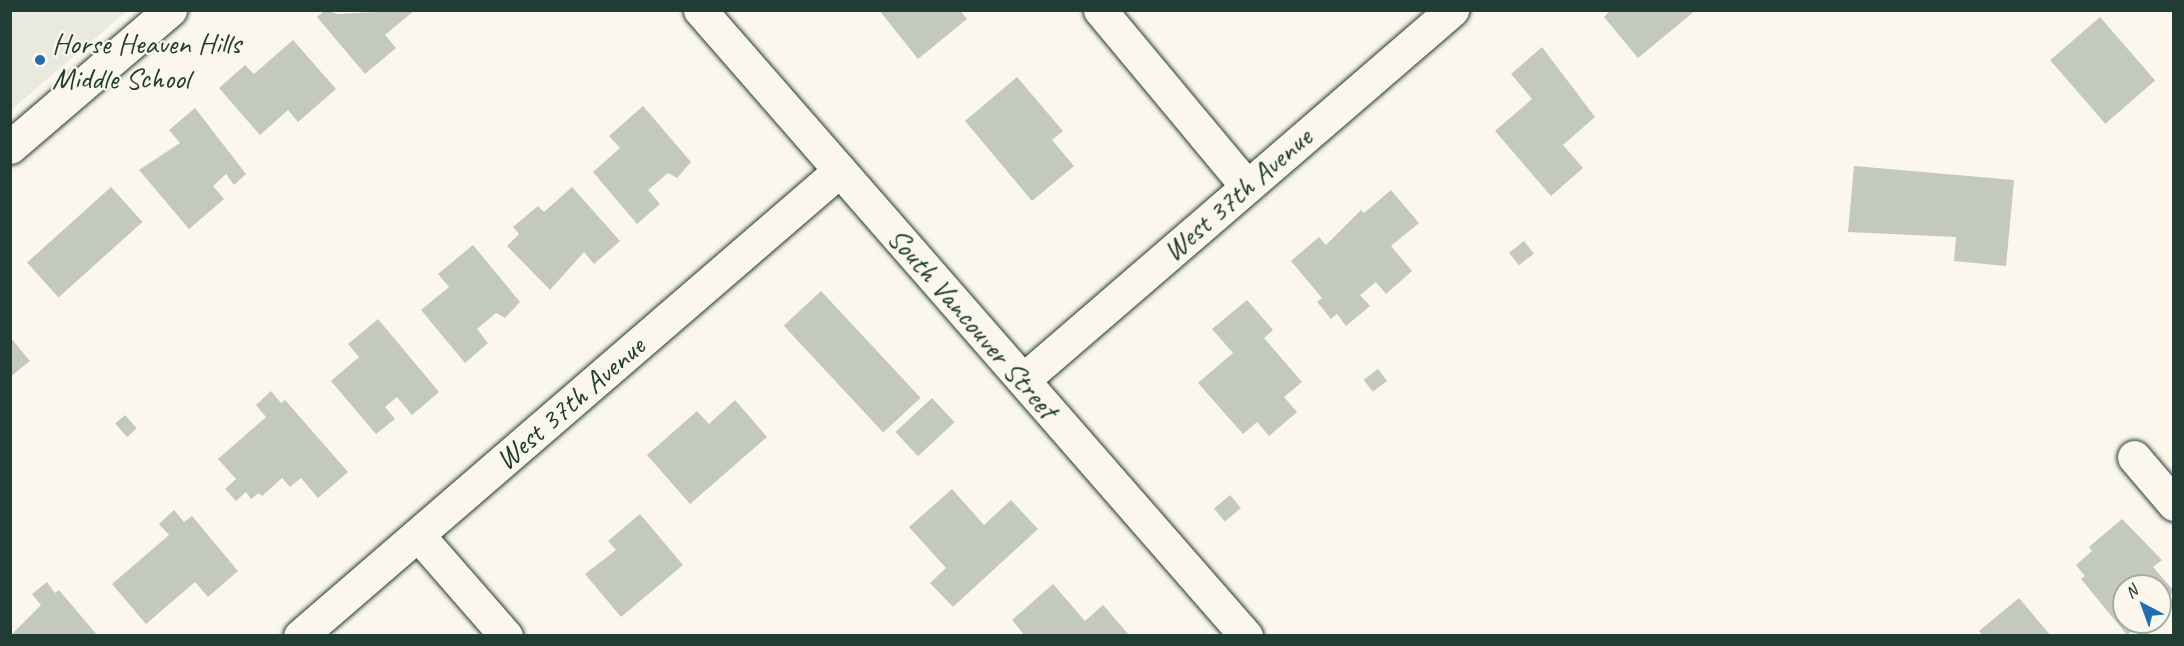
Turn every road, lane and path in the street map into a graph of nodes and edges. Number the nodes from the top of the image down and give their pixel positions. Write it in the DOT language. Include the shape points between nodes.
graph roads {
  1 [pos="170,10"];
  2 [pos="700,10"];
  3 [pos="1100,10"];
  4 [pos="1452,10"];
  5 [pos="10,147"];
  6 [pos="840,170"];
  7 [pos="1246,185"];
  8 [pos="1023,380"];
  9 [pos="2134,458"];
  10 [pos="2174,504"];
  11 [pos="418,535"];
  12 [pos="300,636"];
  13 [pos="506,636"];
  14 [pos="1246,636"];
  1 -- 5 [label="street"];
  2 -- 6 [label="street, South Vancouver Street"];
  3 -- 7 [label="street"];
  4 -- 7 [label="street, West 37th Avenue"];
  6 -- 8 [label="street, South Vancouver Street"];
  6 -- 11 [label="street, West 37th Avenue"];
  7 -- 8 [label="street, West 37th Avenue"];
  8 -- 14 [label="street, South Vancouver Street"];
  9 -- 10 [label="street"];
  11 -- 12 [label="street, West 37th Avenue"];
  11 -- 13 [label="street"];
}
